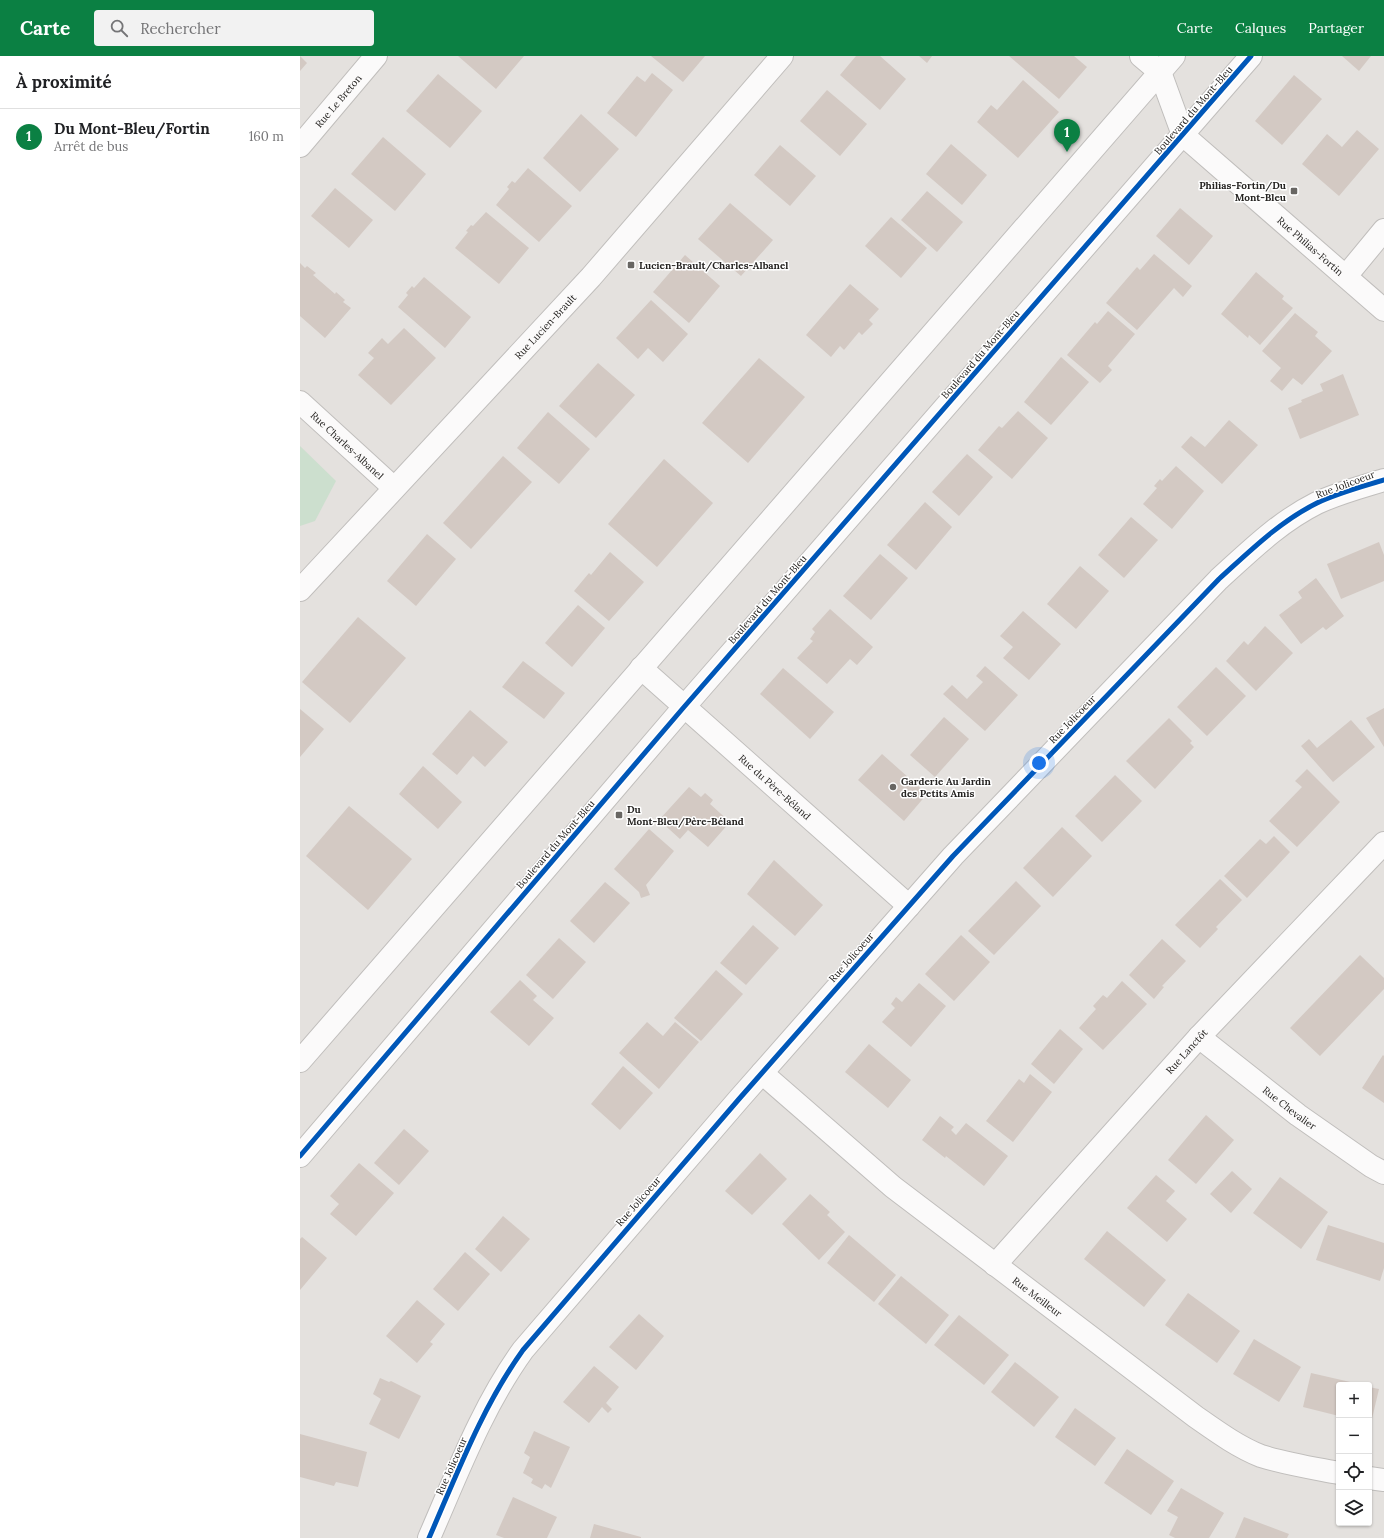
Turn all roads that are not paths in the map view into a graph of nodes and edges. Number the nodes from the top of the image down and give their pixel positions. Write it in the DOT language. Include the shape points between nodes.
graph roads {
  1 [pos="376,56"];
  2 [pos="782,56"];
  3 [pos="1141,56"];
  4 [pos="1174,56"];
  5 [pos="1251,56"];
  6 [pos="1160,72"];
  7 [pos="1183,135"];
  8 [pos="300,146"];
  9 [pos="1384,230"];
  10 [pos="1346,276"];
  11 [pos="1384,310"];
  12 [pos="300,402"];
  13 [pos="1384,480"];
  14 [pos="394,488"];
  15 [pos="300,590"];
  16 [pos="641,668"];
  17 [pos="684,707"];
  18 [pos="1384,844"];
  19 [pos="909,906"];
  20 [pos="1199,1037"];
  21 [pos="300,1061"];
  22 [pos="762,1073"];
  23 [pos="300,1156"];
  24 [pos="1384,1173"];
  25 [pos="995,1265"];
  26 [pos="1336,1472"];
  27 [pos="1372,1478"];
  28 [pos="1384,1480"];
  29 [pos="428,1538"];
  1 -- 8 [label="street, Rue Le Breton"];
  2 -- 14 [label="street, Rue Lucien-Brault" via="591,277"];
  3 -- 6 [label="street"];
  4 -- 6 [label="street"];
  5 -- 7 [label="street, Boulevard du Mont-Bleu"];
  6 -- 7 [label="street"];
  6 -- 16 [label="street"];
  7 -- 10 [label="street, Rue Philias-Fortin"];
  7 -- 17 [label="street, Boulevard du Mont-Bleu"];
  9 -- 10 [label="street"];
  10 -- 11 [label="street, Rue Philias-Fortin"];
  12 -- 14 [label="street, Rue Charles-Albanel"];
  13 -- 19 [label="street, Rue Jolicoeur" via="1317,503 1294,516 1273,530 1219,578 953,856"];
  14 -- 15 [label="street, Rue Lucien-Brault"];
  16 -- 17 [label="street, Rue du Père-Béland"];
  16 -- 21 [label="street"];
  17 -- 19 [label="street, Rue du Père-Béland"];
  17 -- 23 [label="street, Boulevard du Mont-Bleu"];
  18 -- 20 [label="street, Rue Lanctôt"];
  19 -- 22 [label="street, Rue Jolicoeur"];
  20 -- 24 [label="street, Rue Chevalier" via="1298,1115 1370,1166"];
  20 -- 25 [label="street, Rue Lanctôt"];
  22 -- 25 [label="street, Rue Meilleur" via="893,1187"];
  22 -- 29 [label="street, Rue Jolicoeur" via="523,1350 507,1372 490,1401"];
  25 -- 26 [label="street, Rue Meilleur" via="1225,1437 1260,1455 1297,1466"];
  27 -- 28 [label="street"];
}
